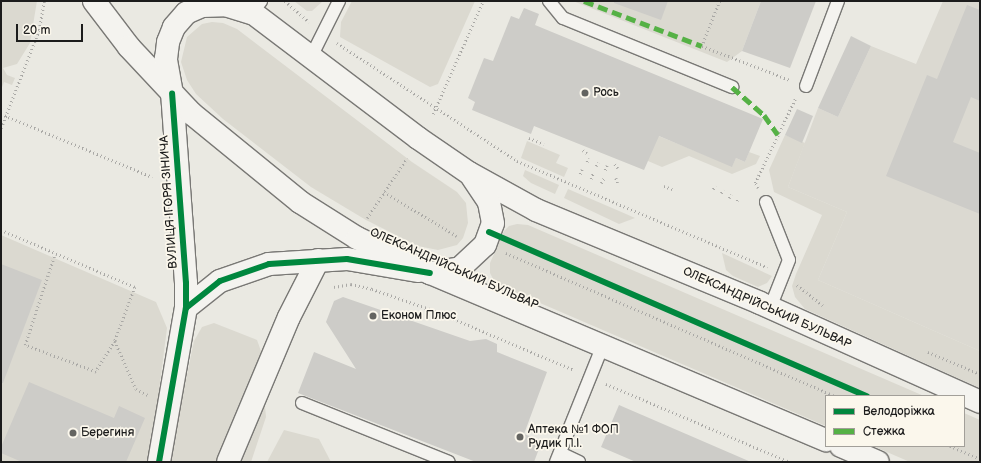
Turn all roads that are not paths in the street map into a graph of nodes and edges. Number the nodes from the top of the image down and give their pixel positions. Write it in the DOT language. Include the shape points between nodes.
graph roads {
  1 [pos="94,1"];
  2 [pos="339,1"];
  3 [pos="549,1"];
  4 [pos="838,1"];
  5 [pos="250,5"];
  6 [pos="312,57"];
  7 [pos="806,86"];
  8 [pos="732,87"];
  9 [pos="172,94"];
  10 [pos="469,173"];
  11 [pos="763,197"];
  12 [pos="318,260"];
  13 [pos="430,273"];
  14 [pos="186,308"];
  15 [pos="770,308"];
  16 [pos="603,345"];
  17 [pos="964,395"];
  18 [pos="965,395"];
  19 [pos="980,402"];
  20 [pos="302,403"];
  21 [pos="825,440"];
  22 [pos="842,447"];
  23 [pos="558,458"];
  24 [pos="159,462"];
  25 [pos="228,462"];
  26 [pos="448,462"];
  27 [pos="579,462"];
  28 [pos="878,462"];
  1 -- 9 [label="main road, ОЛЕКСАНДРІЙСЬКИЙ БУЛЬВАР" via="129,47"];
  2 -- 6 [label="lane"];
  3 -- 8 [label="lane" via="563,18"];
  4 -- 7 [label="lane"];
  5 -- 6 [label="main road, ОЛЕКСАНДРІЙСЬКИЙ БУЛЬВАР"];
  5 -- 9 [label="main road, ВУЛИЦЯ ІГОРЯ ЗІНИЧА" via="202,6 186,13 174,27 168,42 166,59"];
  6 -- 10 [label="main road, ОЛЕКСАНДРІЙСЬКИЙ БУЛЬВАР" via="418,138"];
  9 -- 13 [label="main road, ОЛЕКСАНДРІЙСЬКИЙ БУЛЬВАР" via="191,113 300,202 357,238"];
  9 -- 14 [label="main road, ВУЛИЦЯ ІГОРЯ ЗІНИЧА"];
  10 -- 13 [label="main road" via="489,202 493,223 485,245 460,268"];
  10 -- 15 [label="main road, ОЛЕКСАНДРІЙСЬКИЙ БУЛЬВАР" via="536,210"];
  11 -- 15 [label="lane" via="789,260 785,276"];
  12 -- 13 [label="main road" via="347,259"];
  12 -- 14 [label="main road" via="269,264 220,281"];
  12 -- 25 [label="main road" via="289,317"];
  13 -- 16 [label="main road, ОЛЕКСАНДРІЙСЬКИЙ БУЛЬВАР"];
  14 -- 24 [label="main road, ВУЛИЦЯ ІГОРЯ ЗІНИЧА"];
  15 -- 17 [label="main road, ОЛЕКСАНДРІЙСЬКИЙ БУЛЬВАР"];
  16 -- 21 [label="main road, ОЛЕКСАНДРІЙСЬКИЙ БУЛЬВАР"];
  16 -- 23 [label="lane"];
  18 -- 19 [label="main road, ОЛЕКСАНДРІЙСЬКИЙ БУЛЬВАР"];
  20 -- 26 [label="lane"];
  22 -- 28 [label="main road"];
  23 -- 27 [label="lane"];
}
